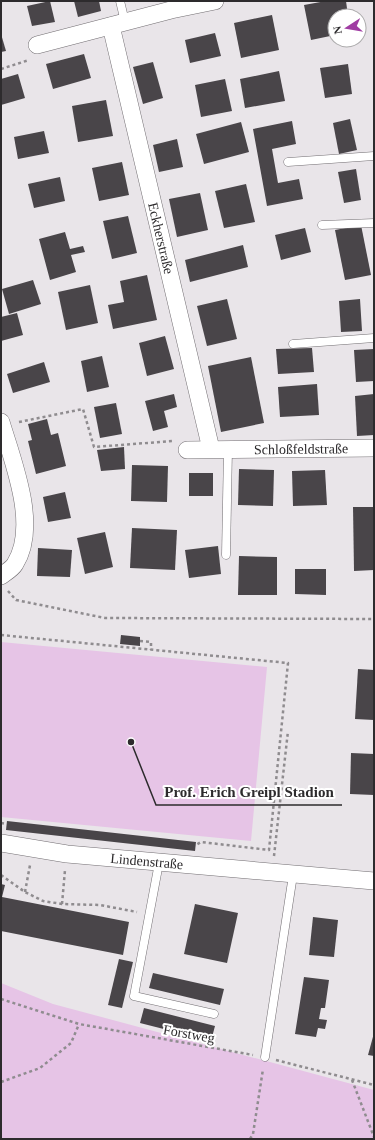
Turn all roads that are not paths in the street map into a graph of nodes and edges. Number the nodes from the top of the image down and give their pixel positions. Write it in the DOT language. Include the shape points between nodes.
graph roads {
  1 [pos="120,1"];
  2 [pos="215,1"];
  3 [pos="118,24"];
  4 [pos="37,45"];
  5 [pos="374,156"];
  6 [pos="288,162"];
  7 [pos="374,223"];
  8 [pos="322,226"];
  9 [pos="374,338"];
  10 [pos="293,344"];
  11 [pos="1,422"];
  12 [pos="374,448"];
  13 [pos="219,449"];
  14 [pos="187,450"];
  15 [pos="226,555"];
  16 [pos="3,582"];
  17 [pos="1,843"];
  18 [pos="159,863"];
  19 [pos="294,875"];
  20 [pos="374,881"];
  21 [pos="214,1014"];
  22 [pos="265,1058"];
  1 -- 3 [label="lane"];
  2 -- 3 [label="street"];
  3 -- 4 [label="street"];
  3 -- 13 [label="street, Eckherstraße"];
  5 -- 6 [label="lane"];
  7 -- 8 [label="lane"];
  9 -- 10 [label="lane"];
  11 -- 16 [label="street" via="23,498 25,524 23,546"];
  12 -- 13 [label="street, Schloßfeldstraße"];
  13 -- 14 [label="street, Schloßfeldstraße"];
  13 -- 15 [label="lane"];
  17 -- 18 [label="street, Lindenstraße" via="33,850"];
  18 -- 19 [label="street, Lindenstraße"];
  18 -- 21 [label="lane" via="134,996"];
  19 -- 20 [label="street, Lindenstraße"];
  19 -- 22 [label="lane"];
}
